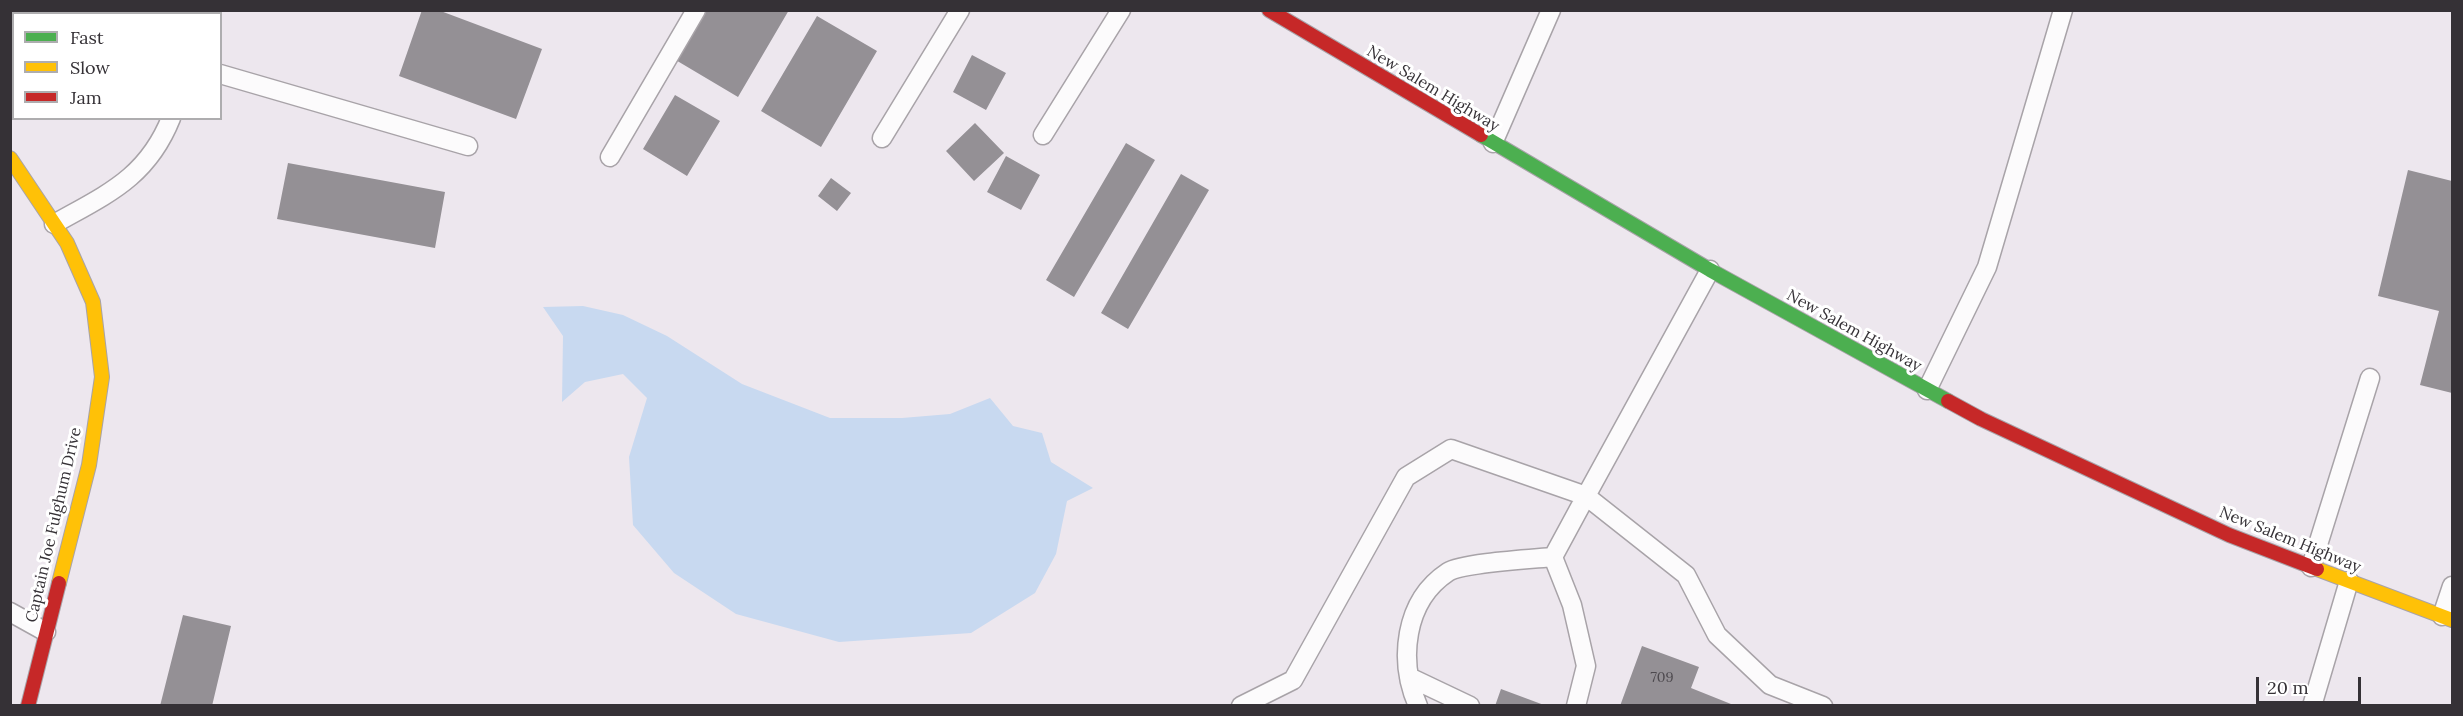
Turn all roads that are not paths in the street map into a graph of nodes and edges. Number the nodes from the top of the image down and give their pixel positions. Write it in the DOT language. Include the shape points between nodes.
graph roads {
  1 [pos="696,10"];
  2 [pos="960,10"];
  3 [pos="1121,10"];
  4 [pos="1269,10"];
  5 [pos="1551,10"];
  6 [pos="2063,10"];
  7 [pos="222,75"];
  8 [pos="170,120"];
  9 [pos="1043,135"];
  10 [pos="882,138"];
  11 [pos="1493,143"];
  12 [pos="468,146"];
  13 [pos="610,157"];
  14 [pos="10,158"];
  15 [pos="54,224"];
  16 [pos="1710,270"];
  17 [pos="2370,378"];
  18 [pos="1927,390"];
  19 [pos="1586,496"];
  20 [pos="1553,557"];
  21 [pos="2312,567"];
  22 [pos="2349,581"];
  23 [pos="2452,586"];
  24 [pos="10,612"];
  25 [pos="2447,618"];
  26 [pos="46,632"];
  27 [pos="1409,676"];
  28 [pos="28,705"];
  29 [pos="1241,705"];
  30 [pos="1418,705"];
  31 [pos="1470,705"];
  32 [pos="1576,705"];
  33 [pos="1823,705"];
  34 [pos="2312,705"];
  1 -- 13 [label="lane"];
  2 -- 10 [label="lane"];
  3 -- 9 [label="lane"];
  4 -- 11 [label="main road, New Salem Highway"];
  5 -- 11 [label="lane"];
  6 -- 18 [label="lane" via="1987,267"];
  7 -- 12 [label="lane"];
  8 -- 15 [label="lane" via="142,169"];
  11 -- 16 [label="main road, New Salem Highway"];
  14 -- 15 [label="main road, Captain Joe Fulghum Drive"];
  15 -- 26 [label="main road, Captain Joe Fulghum Drive" via="67,243 93,302 102,377 89,465"];
  16 -- 18 [label="main road, New Salem Highway"];
  16 -- 19 [label="lane"];
  17 -- 21 [label="lane"];
  18 -- 21 [label="main road, New Salem Highway" via="2229,535"];
  19 -- 20 [label="lane"];
  19 -- 29 [label="lane" via="1451,449 1406,477 1293,680"];
  19 -- 33 [label="lane" via="1686,575 1717,635 1770,685"];
  20 -- 27 [label="lane" via="1449,571 1426,592 1408,630"];
  20 -- 32 [label="lane" via="1572,605 1586,666"];
  21 -- 22 [label="main road, New Salem Highway"];
  22 -- 25 [label="main road, New Salem Highway"];
  22 -- 34 [label="lane"];
  23 -- 25 [label="lane"];
  24 -- 26 [label="lane"];
  26 -- 28 [label="main road, Captain Joe Fulghum Drive"];
  27 -- 30 [label="lane"];
  27 -- 31 [label="lane"];
}
